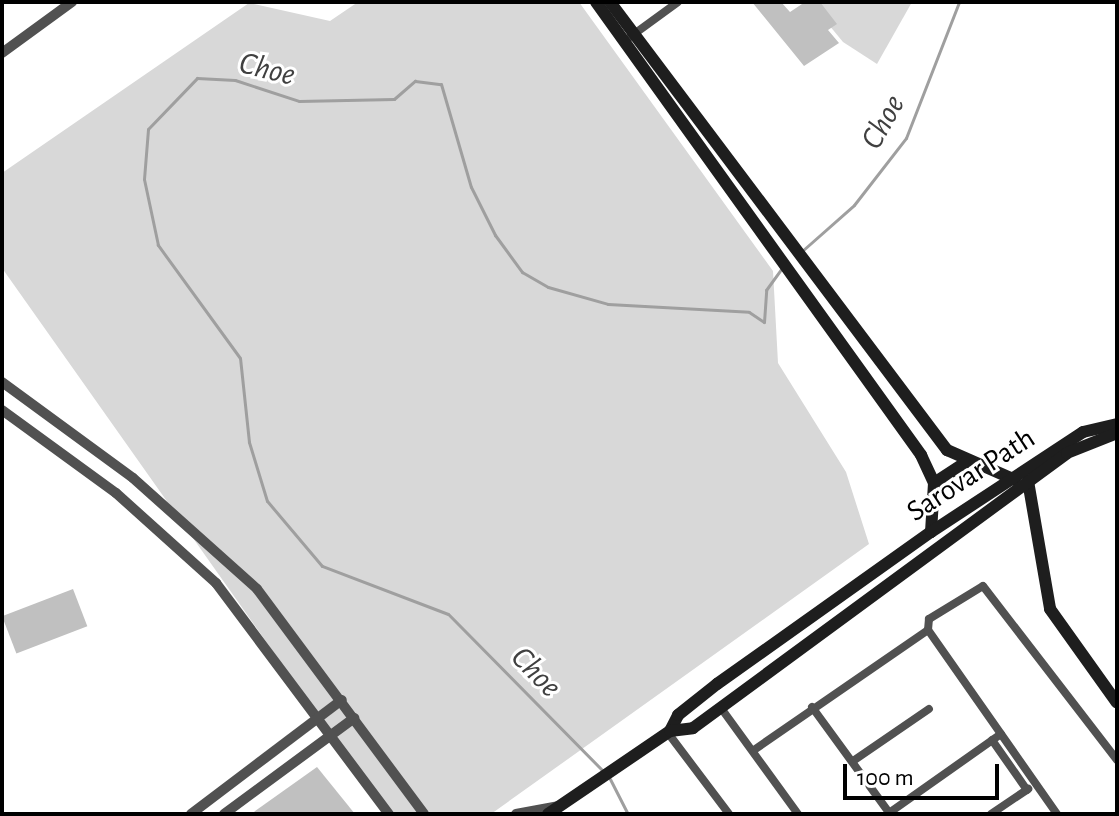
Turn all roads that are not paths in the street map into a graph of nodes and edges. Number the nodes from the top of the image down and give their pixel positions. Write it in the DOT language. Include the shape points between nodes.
graph roads {
  1 [pos="72,2"];
  2 [pos="596,2"];
  3 [pos="610,2"];
  4 [pos="678,2"];
  5 [pos="628,38"];
  6 [pos="2,53"];
  7 [pos="728,162"];
  8 [pos="717,170"];
  9 [pos="813,273"];
  10 [pos="798,284"];
  11 [pos="2,382"];
  12 [pos="2,410"];
  13 [pos="1117,424"];
  14 [pos="1117,433"];
  15 [pos="965,463"];
  16 [pos="1022,481"];
  17 [pos="934,483"];
  18 [pos="931,532"];
  19 [pos="928,630"];
  20 [pos="342,700"];
  21 [pos="1117,703"];
  22 [pos="812,707"];
  23 [pos="721,708"];
  24 [pos="929,709"];
  25 [pos="320,717"];
  26 [pos="354,718"];
  27 [pos="669,732"];
  28 [pos="333,734"];
  29 [pos="1001,734"];
  30 [pos="992,740"];
  31 [pos="754,750"];
  32 [pos="274,753"];
  33 [pos="1117,760"];
  34 [pos="853,761"];
  35 [pos="286,771"];
  36 [pos="1035,783"];
  37 [pos="1027,790"];
  38 [pos="558,809"];
  39 [pos="889,813"];
  40 [pos="191,814"];
  41 [pos="224,814"];
  42 [pos="389,814"];
  43 [pos="424,814"];
  44 [pos="516,814"];
  45 [pos="729,814"];
  46 [pos="798,814"];
  47 [pos="991,814"];
  48 [pos="1057,814"];
  1 -- 6 [label="street"];
  2 -- 5 [label="main road"];
  3 -- 5 [label="main road"];
  4 -- 5 [label="street"];
  5 -- 7 [label="main road"];
  5 -- 8 [label="main road"];
  7 -- 8 [label="main road"];
  7 -- 9 [label="main road"];
  8 -- 10 [label="main road"];
  9 -- 10 [label="main road"];
  9 -- 15 [label="main road" via="947,450"];
  10 -- 17 [label="main road" via="921,455"];
  11 -- 20 [label="street" via="133,478 219,553 257,589"];
  12 -- 25 [label="street" via="116,493 216,583"];
  13 -- 16 [label="main road, Sarovar Path" via="1083,432"];
  14 -- 16 [label="main road" via="1076,448"];
  15 -- 16 [label="main road"];
  15 -- 17 [label="main road"];
  16 -- 18 [label="main road, Sarovar Path"];
  16 -- 21 [label="main road" via="1050,609"];
  16 -- 23 [label="main road"];
  17 -- 18 [label="main road"];
  18 -- 27 [label="main road, Sarovar Path" via="707,692 678,715"];
  19 -- 22 [label="street"];
  19 -- 29 [label="street"];
  19 -- 33 [label="street" via="929,619 983,586"];
  20 -- 25 [label="street"];
  20 -- 26 [label="street"];
  22 -- 31 [label="street"];
  22 -- 34 [label="street"];
  23 -- 27 [label="main road" via="693,728"];
  23 -- 31 [label="street"];
  24 -- 34 [label="street"];
  25 -- 28 [label="street"];
  25 -- 32 [label="street"];
  26 -- 28 [label="street"];
  26 -- 43 [label="street"];
  27 -- 38 [label="main road"];
  27 -- 45 [label="street"];
  28 -- 35 [label="street"];
  28 -- 42 [label="street"];
  29 -- 30 [label="street"];
  29 -- 36 [label="street"];
  30 -- 37 [label="street"];
  30 -- 39 [label="street"];
  31 -- 46 [label="street"];
  32 -- 35 [label="street"];
  32 -- 40 [label="street"];
  34 -- 39 [label="street"];
  35 -- 41 [label="street"];
  36 -- 37 [label="street"];
  36 -- 48 [label="street"];
  37 -- 47 [label="street"];
  38 -- 44 [label="street"];
}
